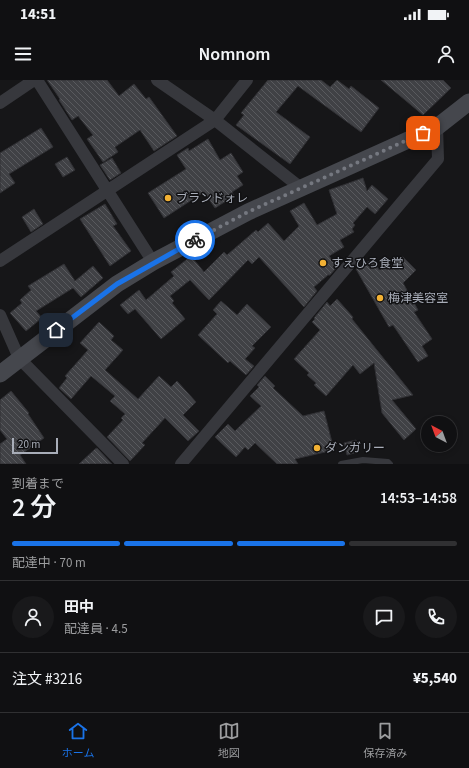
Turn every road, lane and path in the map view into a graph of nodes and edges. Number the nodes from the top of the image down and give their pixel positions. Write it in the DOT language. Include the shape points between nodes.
graph roads {
  1 [pos="35,80"];
  2 [pos="157,80"];
  3 [pos="247,80"];
  4 [pos="469,102"];
  5 [pos="0,103"];
  6 [pos="216,120"];
  7 [pos="437,127"];
  8 [pos="301,188"];
  9 [pos="106,190"];
  10 [pos="0,261"];
  11 [pos="153,262"];
  12 [pos="0,315"];
  13 [pos="19,358"];
  14 [pos="0,374"];
  15 [pos="123,464"];
  16 [pos="182,464"];
  17 [pos="341,464"];
  18 [pos="390,464"];
  1 -- 5 [label="street"];
  1 -- 9 [label="street"];
  2 -- 6 [label="street"];
  3 -- 6 [label="street"];
  4 -- 7 [label="main road"];
  6 -- 8 [label="street"];
  6 -- 9 [label="street"];
  7 -- 8 [label="main road"];
  7 -- 16 [label="street" via="438,160"];
  8 -- 11 [label="main road" via="248,212"];
  9 -- 10 [label="street"];
  9 -- 11 [label="street"];
  11 -- 13 [label="main road" via="117,284"];
  12 -- 13 [label="street"];
  13 -- 14 [label="main road"];
  13 -- 15 [label="street"];
  17 -- 18 [label="lane" via="363,460"];
}
